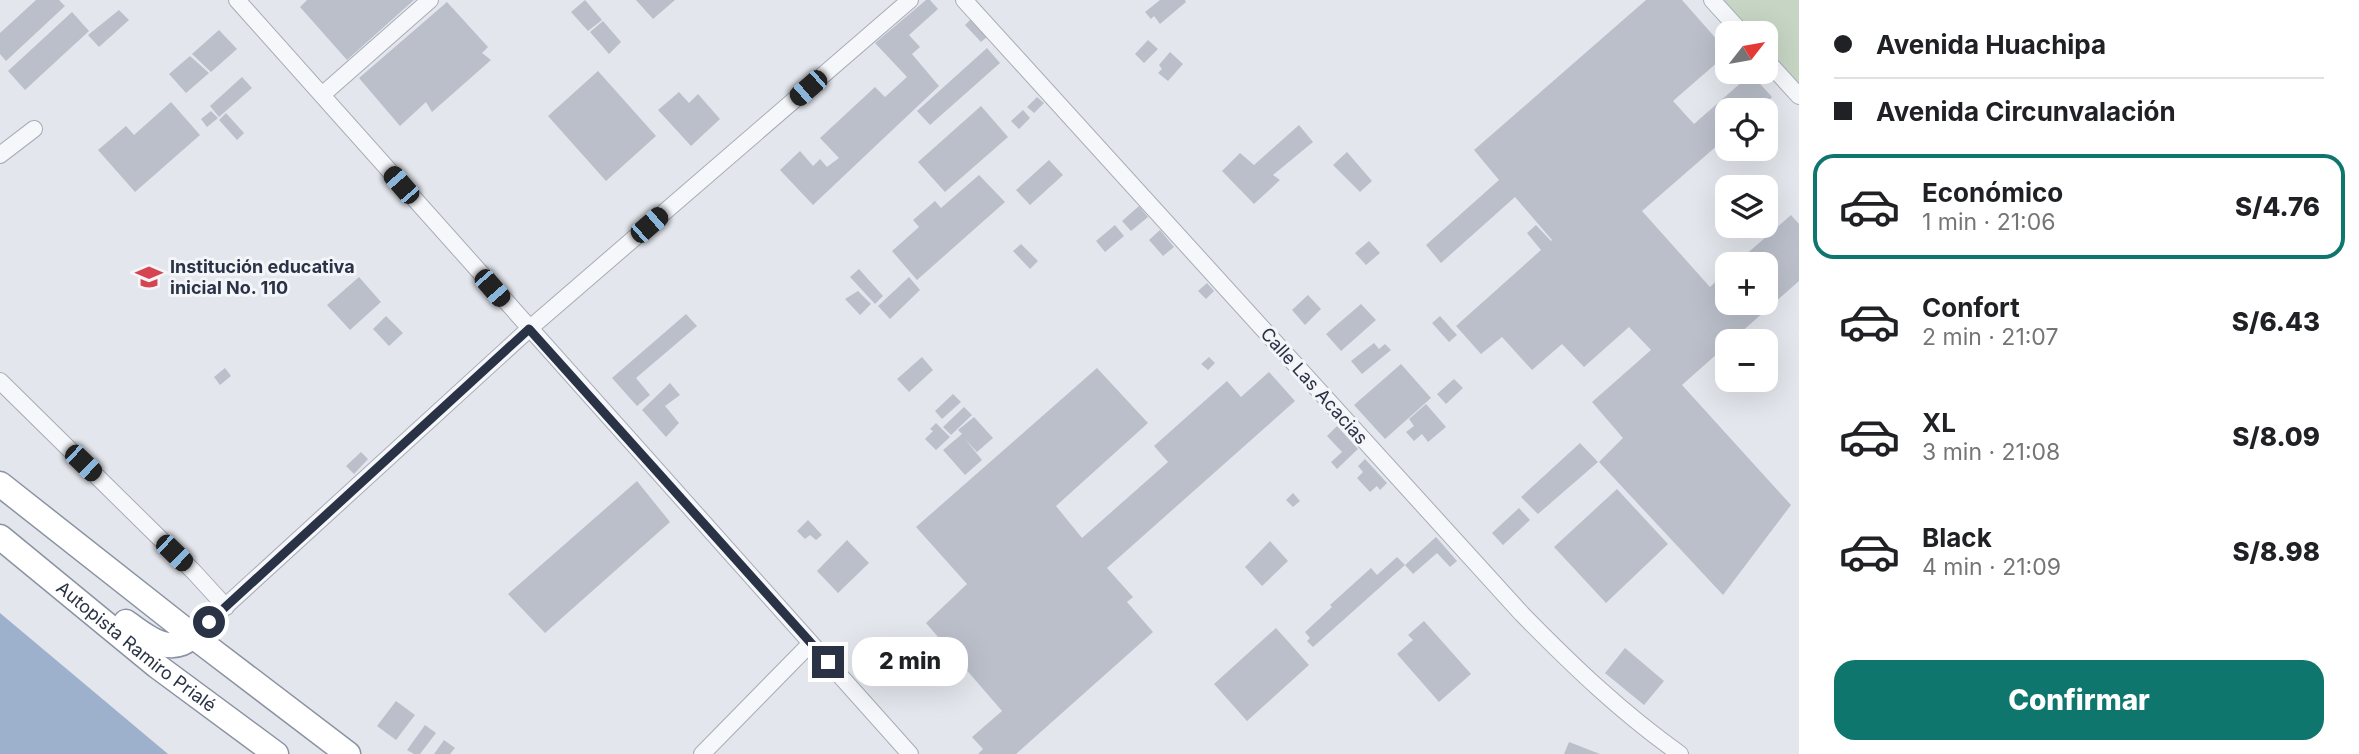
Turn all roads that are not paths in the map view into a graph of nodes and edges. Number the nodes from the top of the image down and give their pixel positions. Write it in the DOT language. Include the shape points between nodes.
graph roads {
  1 [pos="237,0"];
  2 [pos="430,0"];
  3 [pos="910,0"];
  4 [pos="964,0"];
  5 [pos="1712,0"];
  6 [pos="1731,21"];
  7 [pos="1778,73"];
  8 [pos="321,96"];
  9 [pos="1799,96"];
  10 [pos="34,129"];
  11 [pos="0,155"];
  12 [pos="529,329"];
  13 [pos="0,382"];
  14 [pos="0,484"];
  15 [pos="7,543"];
  16 [pos="226,607"];
  17 [pos="193,636"];
  18 [pos="811,643"];
  19 [pos="276,754"];
  20 [pos="348,754"];
  21 [pos="702,754"];
  22 [pos="910,754"];
  23 [pos="1680,754"];
  1 -- 8 [label="street"];
  2 -- 8 [label="street"];
  3 -- 12 [label="street"];
  4 -- 23 [label="street, Calle Las Acacias" via="1521,614 1587,680"];
  5 -- 6 [label="street"];
  7 -- 9 [label="street"];
  8 -- 12 [label="street"];
  10 -- 11 [label="street"];
  12 -- 16 [label="street"];
  12 -- 18 [label="street"];
  13 -- 16 [label="street"];
  14 -- 17 [label="highway"];
  15 -- 17 [label="highway" via="62,573 156,642 177,646"];
  15 -- 19 [label="highway, Autopista Ramiro Prialé" via="157,666"];
  16 -- 17 [label="street"];
  17 -- 20 [label="highway"];
  18 -- 21 [label="street"];
  18 -- 22 [label="street"];
}
